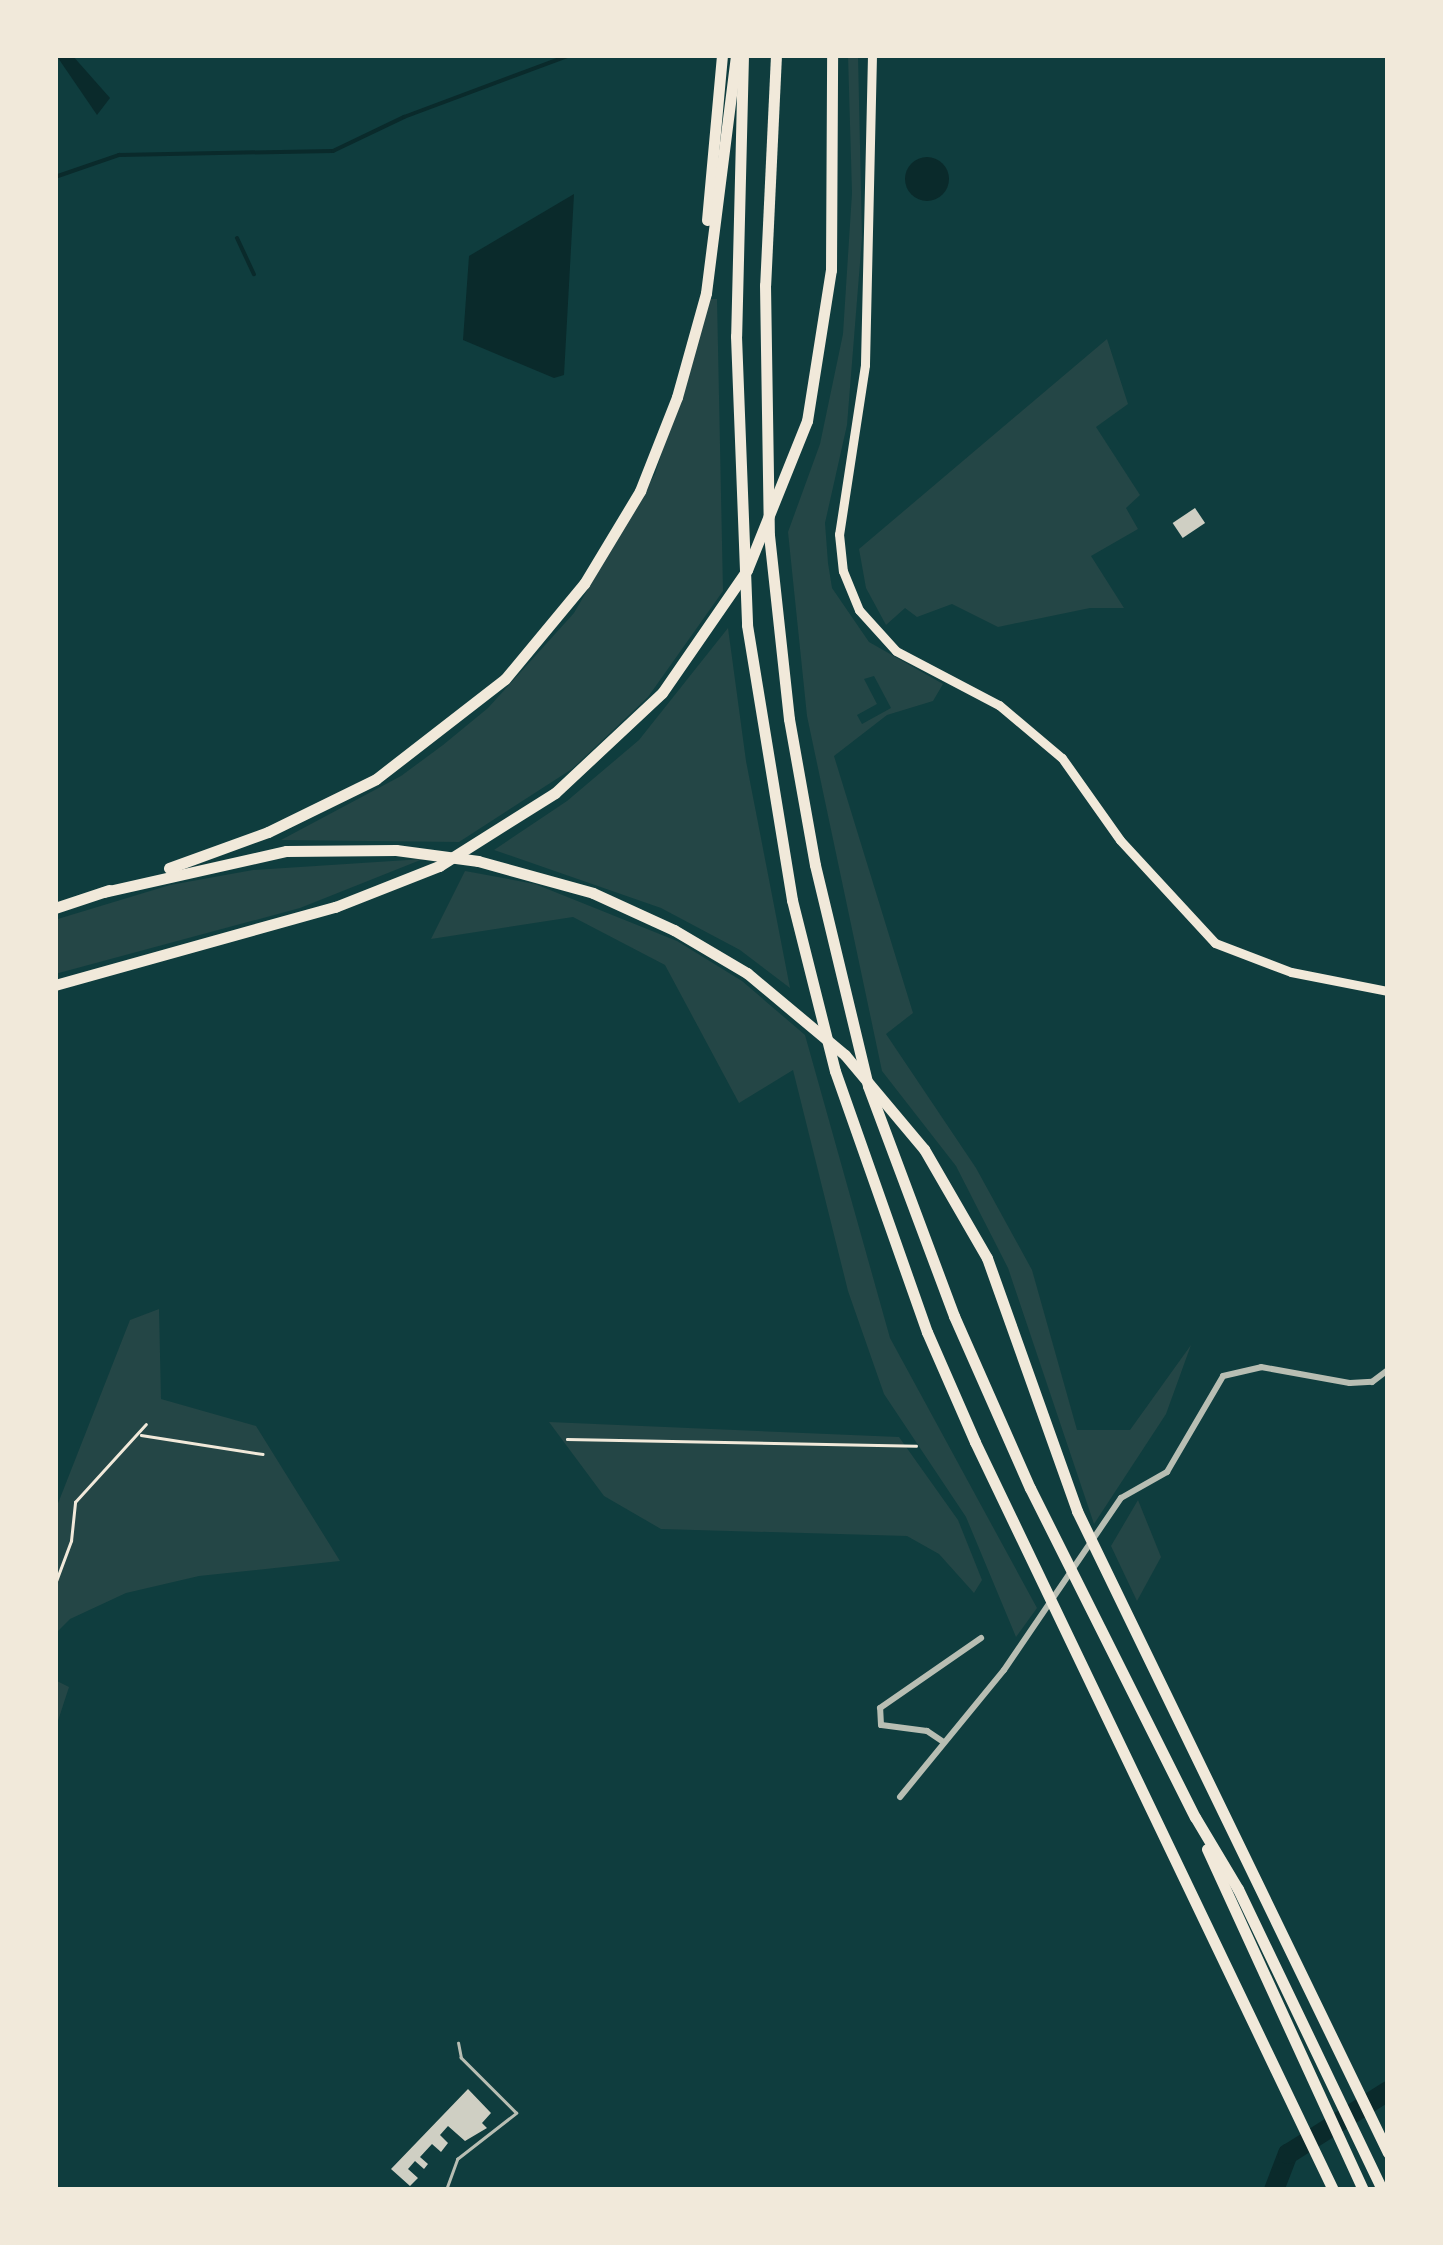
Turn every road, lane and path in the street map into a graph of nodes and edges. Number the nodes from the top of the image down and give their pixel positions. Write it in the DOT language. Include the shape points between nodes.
graph roads {
  1 [pos="722,55"];
  2 [pos="740,55"];
  3 [pos="776,55"];
  4 [pos="832,55"];
  5 [pos="872,55"];
  6 [pos="695,334"];
  7 [pos="104,892"];
  8 [pos="55,908"];
  9 [pos="55,985"];
  10 [pos="1388,990"];
  11 [pos="1388,1330"];
  12 [pos="1388,1367"];
  13 [pos="146,1424"];
  14 [pos="140,1435"];
  15 [pos="567,1439"];
  16 [pos="916,1446"];
  17 [pos="263,1454"];
  18 [pos="55,1584"];
  19 [pos="982,1638"];
  20 [pos="942,1741"];
  21 [pos="900,1796"];
  22 [pos="1195,1817"];
  23 [pos="458,2043"];
  24 [pos="1387,2151"];
  25 [pos="1331,2184"];
  26 [pos="446,2190"];
  27 [pos="1363,2190"];
  28 [pos="1382,2190"];
  1 -- 6 [label="highway"];
  2 -- 6 [label="highway"];
  2 -- 25 [label="highway" via="736,336 747,625 792,900 830,1055 867,1173 975,1442"];
  3 -- 22 [label="highway" via="765,286 770,535 789,718 842,982 868,1086 954,1316 1030,1488"];
  4 -- 9 [label="highway" via="831,270 820,361 799,448 747,570 688,661 588,767 439,866 335,907"];
  5 -- 10 [label="main road" via="865,364 839,534 858,610 896,652 1000,704 1062,758 1120,840 1215,943 1290,972"];
  6 -- 7 [label="highway" via="640,491 584,584 505,680 442,734 329,805"];
  7 -- 8 [label="highway"];
  7 -- 24 [label="highway" via="286,851 446,854 621,904 746,973 845,1055 924,1149 986,1258 1107,1578"];
  11 -- 12 [label="street"];
  12 -- 20 [label="street" via="1372,1382 1261,1367 1223,1376 1167,1472 1121,1498 1029,1634"];
  13 -- 14 [label="path"];
  14 -- 17 [label="path"];
  14 -- 18 [label="path" via="75,1502 72,1542"];
  15 -- 16 [label="path"];
  19 -- 20 [label="street" via="880,1708 881,1725 928,1731"];
  20 -- 21 [label="street"];
  22 -- 27 [label="highway"];
  22 -- 28 [label="highway" via="1238,1889"];
  23 -- 26 [label="lane" via="461,2058 516,2113 457,2159"];
}
